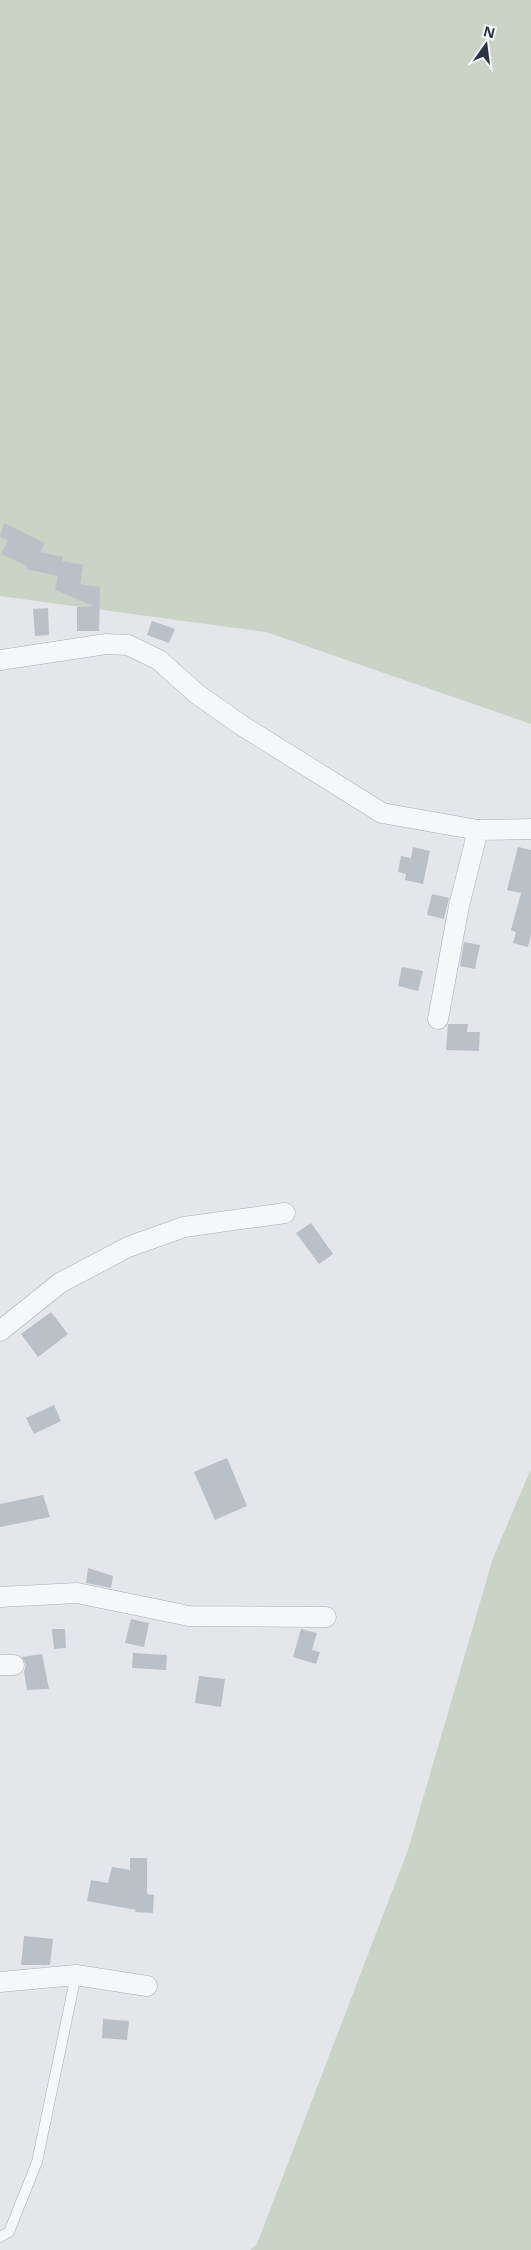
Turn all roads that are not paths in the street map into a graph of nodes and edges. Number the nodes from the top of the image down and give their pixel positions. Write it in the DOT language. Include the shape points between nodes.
graph roads {
  1 [pos="0,660"];
  2 [pos="531,829"];
  3 [pos="478,830"];
  4 [pos="438,1019"];
  5 [pos="285,1213"];
  6 [pos="0,1331"];
  7 [pos="0,1598"];
  8 [pos="326,1616"];
  9 [pos="76,1975"];
  10 [pos="0,1982"];
  11 [pos="147,1986"];
  12 [pos="0,2238"];
  1 -- 3 [label="street" via="106,644 128,644 159,660 197,694 241,725 382,813"];
  2 -- 3 [label="street"];
  3 -- 4 [label="street" via="459,906"];
  5 -- 6 [label="street" via="184,1227 128,1247 60,1283"];
  7 -- 8 [label="street" via="77,1593 188,1616"];
  9 -- 10 [label="street"];
  9 -- 11 [label="street"];
  9 -- 12 [label="lane" via="38,2162 9,2232"];
}
